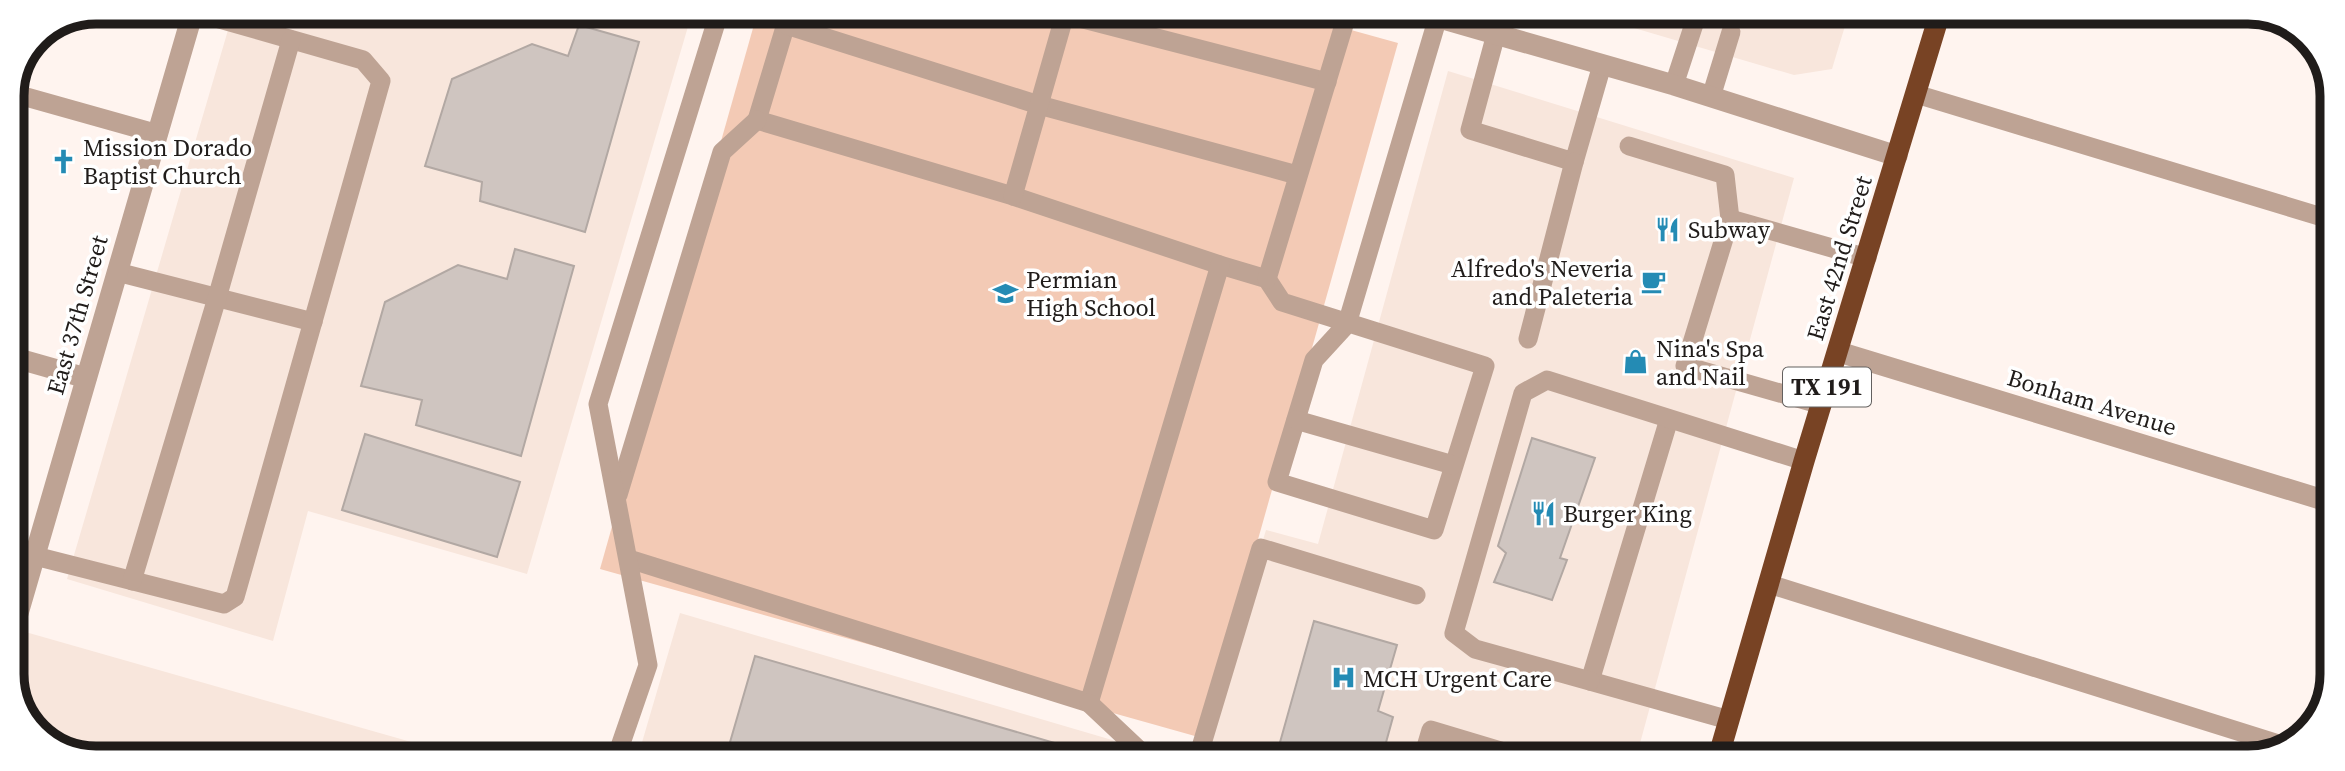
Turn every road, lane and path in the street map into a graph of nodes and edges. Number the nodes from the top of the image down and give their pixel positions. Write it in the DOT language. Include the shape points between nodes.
graph roads {
  1 [pos="190,24"];
  2 [pos="236,24"];
  3 [pos="716,24"];
  4 [pos="786,24"];
  5 [pos="803,24"];
  6 [pos="1062,24"];
  7 [pos="1104,24"];
  8 [pos="1345,24"];
  9 [pos="1432,24"];
  10 [pos="1462,24"];
  11 [pos="1694,24"];
  12 [pos="1937,24"];
  13 [pos="1731,32"];
  14 [pos="1496,34"];
  15 [pos="291,40"];
  16 [pos="1602,65"];
  17 [pos="1327,82"];
  18 [pos="1674,85"];
  19 [pos="1916,94"];
  20 [pos="24,96"];
  21 [pos="1711,97"];
  22 [pos="1039,105"];
  23 [pos="757,120"];
  24 [pos="158,134"];
  25 [pos="1629,146"];
  26 [pos="1897,156"];
  27 [pos="1574,162"];
  28 [pos="1297,175"];
  29 [pos="1013,196"];
  30 [pos="2320,216"];
  31 [pos="1730,219"];
  32 [pos="1867,258"];
  33 [pos="1220,265"];
  34 [pos="117,272"];
  35 [pos="1267,279"];
  36 [pos="217,298"];
  37 [pos="313,322"];
  38 [pos="1348,324"];
  39 [pos="1528,338"];
  40 [pos="1839,352"];
  41 [pos="24,361"];
  42 [pos="86,378"];
  43 [pos="1822,405"];
  44 [pos="1669,419"];
  45 [pos="1296,420"];
  46 [pos="1804,461"];
  47 [pos="1453,465"];
  48 [pos="617,498"];
  49 [pos="2320,499"];
  50 [pos="35,556"];
  51 [pos="629,559"];
  52 [pos="132,581"];
  53 [pos="1769,584"];
  54 [pos="25,587"];
  55 [pos="1416,595"];
  56 [pos="1590,681"];
  57 [pos="1089,703"];
  58 [pos="1729,720"];
  59 [pos="2273,742"];
  60 [pos="620,746"];
  61 [pos="1131,746"];
  62 [pos="1201,746"];
  63 [pos="1426,746"];
  64 [pos="1484,746"];
  65 [pos="1721,746"];
  1 -- 24 [label="street, East 37th Street"];
  2 -- 15 [label="lane"];
  3 -- 48 [label="lane" via="597,404"];
  4 -- 23 [label="lane"];
  5 -- 22 [label="lane"];
  6 -- 22 [label="lane"];
  7 -- 17 [label="lane"];
  8 -- 17 [label="lane"];
  9 -- 38 [label="lane"];
  10 -- 14 [label="street"];
  11 -- 18 [label="lane"];
  12 -- 19 [label="highway, East 42nd Street / TX 191"];
  13 -- 21 [label="lane"];
  14 -- 16 [label="street"];
  14 -- 27 [label="lane" via="1470,130"];
  15 -- 36 [label="lane"];
  15 -- 37 [label="lane" via="363,60 381,81"];
  16 -- 18 [label="street"];
  16 -- 27 [label="lane"];
  17 -- 28 [label="lane"];
  18 -- 21 [label="street"];
  19 -- 26 [label="highway, East 42nd Street / TX 191"];
  19 -- 30 [label="lane"];
  20 -- 24 [label="lane"];
  21 -- 26 [label="street"];
  22 -- 28 [label="lane"];
  22 -- 29 [label="lane"];
  23 -- 29 [label="lane"];
  23 -- 48 [label="lane" via="722,152"];
  24 -- 34 [label="street, East 37th Street"];
  25 -- 31 [label="lane" via="1725,175"];
  26 -- 32 [label="highway, East 42nd Street / TX 191"];
  27 -- 39 [label="lane"];
  28 -- 35 [label="lane"];
  29 -- 33 [label="lane"];
  31 -- 32 [label="lane"];
  31 -- 43 [label="lane" via="1685,366"];
  32 -- 40 [label="highway, East 42nd Street / TX 191"];
  33 -- 35 [label="lane"];
  33 -- 57 [label="lane"];
  34 -- 36 [label="lane"];
  34 -- 42 [label="street, East 37th Street"];
  35 -- 38 [label="lane" via="1282,302"];
  36 -- 37 [label="lane"];
  36 -- 52 [label="lane"];
  37 -- 52 [label="lane" via="235,597 224,604"];
  38 -- 45 [label="lane" via="1314,359"];
  38 -- 47 [label="lane" via="1485,366"];
  40 -- 43 [label="highway, East 42nd Street / TX 191"];
  40 -- 49 [label="street, Bonham Avenue"];
  41 -- 42 [label="street"];
  42 -- 50 [label="street, East 37th Street"];
  43 -- 46 [label="highway, East 42nd Street / TX 191"];
  44 -- 46 [label="lane"];
  44 -- 56 [label="lane"];
  44 -- 56 [label="lane" via="1546,380 1523,393 1454,633 1475,649"];
  45 -- 47 [label="lane"];
  45 -- 47 [label="lane" via="1277,482 1434,530"];
  46 -- 53 [label="highway, East 42nd Street / TX 191"];
  48 -- 51 [label="lane"];
  50 -- 52 [label="lane"];
  50 -- 54 [label="street, East 37th Street"];
  51 -- 57 [label="lane"];
  51 -- 60 [label="lane" via="648,665"];
  53 -- 58 [label="highway, East 42nd Street / TX 191"];
  53 -- 59 [label="lane"];
  55 -- 62 [label="lane" via="1261,548"];
  56 -- 58 [label="lane"];
  57 -- 61 [label="lane"];
  58 -- 65 [label="highway, East 42nd Street / TX 191"];
  63 -- 64 [label="lane" via="1431,730"];
}
